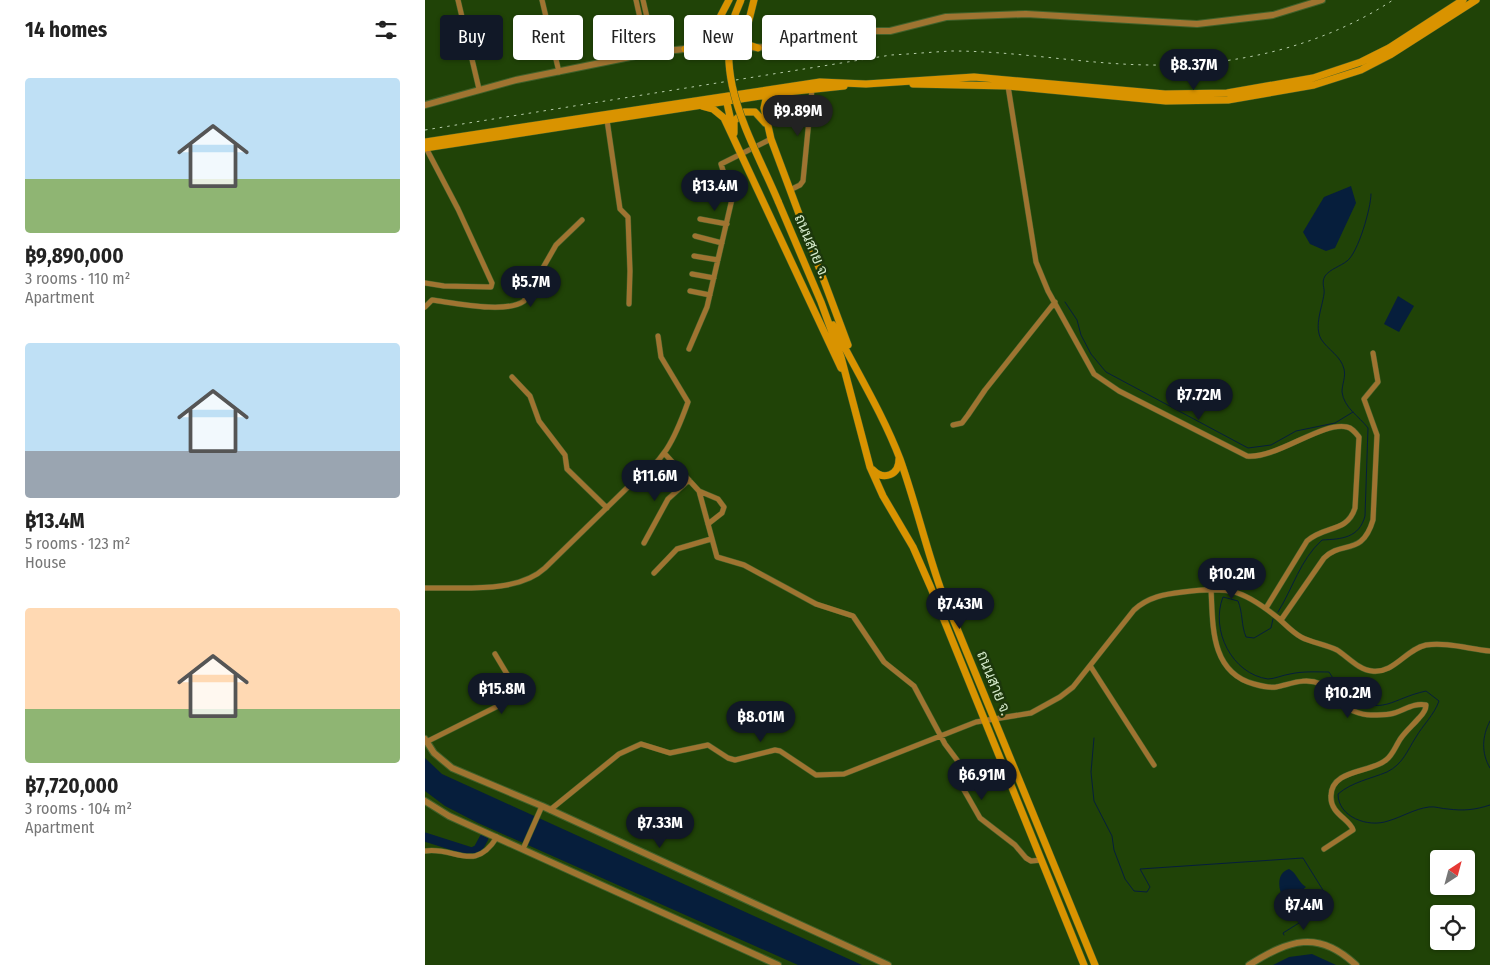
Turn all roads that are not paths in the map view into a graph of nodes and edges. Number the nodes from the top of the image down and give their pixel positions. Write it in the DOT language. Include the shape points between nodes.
graph roads {
  1 [pos="542,0"];
  2 [pos="636,0"];
  3 [pos="643,0"];
  4 [pos="729,0"];
  5 [pos="741,0"];
  6 [pos="754,0"];
  7 [pos="1323,0"];
  8 [pos="1463,0"];
  9 [pos="1476,0"];
  10 [pos="457,1"];
  11 [pos="639,15"];
  12 [pos="646,15"];
  13 [pos="722,15"];
  14 [pos="749,15"];
  15 [pos="752,45"];
  16 [pos="752,48"];
  17 [pos="758,48"];
  18 [pos="618,60"];
  19 [pos="559,72"];
  20 [pos="1007,82"];
  21 [pos="857,84"];
  22 [pos="479,89"];
  23 [pos="812,89"];
  24 [pos="773,94"];
  25 [pos="746,95"];
  26 [pos="726,98"];
  27 [pos="425,105"];
  28 [pos="699,106"];
  29 [pos="760,115"];
  30 [pos="607,120"];
  31 [pos="532,128"];
  32 [pos="733,130"];
  33 [pos="771,139"];
  34 [pos="425,146"];
  35 [pos="742,152"];
  36 [pos="705,190"];
  37 [pos="790,190"];
  38 [pos="732,196"];
  39 [pos="700,219"];
  40 [pos="582,220"];
  41 [pos="727,224"];
  42 [pos="695,236"];
  43 [pos="722,243"];
  44 [pos="694,256"];
  45 [pos="718,260"];
  46 [pos="692,274"];
  47 [pos="714,278"];
  48 [pos="425,283"];
  49 [pos="690,291"];
  50 [pos="710,295"];
  51 [pos="821,302"];
  52 [pos="1055,302"];
  53 [pos="629,304"];
  54 [pos="425,307"];
  55 [pos="658,336"];
  56 [pos="689,349"];
  57 [pos="1373,353"];
  58 [pos="859,372"];
  59 [pos="512,377"];
  60 [pos="846,380"];
  61 [pos="953,425"];
  62 [pos="665,454"];
  63 [pos="899,456"];
  64 [pos="870,467"];
  65 [pos="689,480"];
  66 [pos="699,491"];
  67 [pos="607,508"];
  68 [pos="708,524"];
  69 [pos="711,539"];
  70 [pos="644,543"];
  71 [pos="654,573"];
  72 [pos="425,588"];
  73 [pos="1211,589"];
  74 [pos="1266,608"];
  75 [pos="1281,620"];
  76 [pos="1490,651"];
  77 [pos="495,654"];
  78 [pos="1091,667"];
  79 [pos="993,718"];
  80 [pos="983,720"];
  81 [pos="941,736"];
  82 [pos="426,740"];
  83 [pos="1154,766"];
  84 [pos="425,801"];
  85 [pos="542,806"];
  86 [pos="550,810"];
  87 [pos="497,837"];
  88 [pos="523,849"];
  89 [pos="1324,849"];
  90 [pos="425,851"];
  91 [pos="1042,860"];
  92 [pos="778,965"];
  93 [pos="888,965"];
  94 [pos="1084,965"];
  95 [pos="1095,965"];
  96 [pos="1249,965"];
  97 [pos="1355,965"];
  1 -- 19 [label="street"];
  2 -- 11 [label="street"];
  3 -- 12 [label="street"];
  4 -- 13 [label="main road"];
  5 -- 51 [label="main road, ถนนสาย จ., bridge" via="728,43 730,79 738,107"];
  6 -- 14 [label="main road"];
  7 -- 17 [label="street" via="1273,15 1197,24 1027,14 968,15 936,19 902,29 805,37 777,47"];
  8 -- 20 [label="main road" via="1389,48 1361,62 1313,78 1209,94 1165,94"];
  9 -- 20 [label="main road" via="1376,63 1314,85 1209,102 1160,101"];
  10 -- 22 [label="street"];
  15 -- 17 [label="main road"];
  16 -- 17 [label="street"];
  18 -- 19 [label="street"];
  19 -- 22 [label="street"];
  20 -- 21 [label="main road" via="953,77"];
  20 -- 52 [label="street" via="1036,262"];
  21 -- 23 [label="main road"];
  21 -- 25 [label="main road" via="820,82"];
  22 -- 27 [label="street"];
  23 -- 24 [label="main road"];
  23 -- 37 [label="street" via="803,181"];
  24 -- 25 [label="main road"];
  24 -- 33 [label="main road" via="766,99 764,108"];
  25 -- 26 [label="main road"];
  25 -- 29 [label="main road"];
  26 -- 28 [label="main road"];
  26 -- 31 [label="main road"];
  26 -- 32 [label="main road"];
  28 -- 30 [label="main road"];
  28 -- 35 [label="main road" via="713,109 725,118"];
  29 -- 32 [label="main road" via="749,111 740,114 734,121"];
  29 -- 33 [label="main road"];
  30 -- 31 [label="main road"];
  30 -- 53 [label="street" via="620,209 628,217"];
  31 -- 34 [label="main road"];
  32 -- 35 [label="main road"];
  33 -- 35 [label="street"];
  33 -- 37 [label="main road"];
  34 -- 48 [label="street" via="492,283 491,287"];
  35 -- 38 [label="street" via="721,164"];
  35 -- 60 [label="main road"];
  36 -- 38 [label="street"];
  37 -- 58 [label="main road"];
  38 -- 41 [label="street"];
  39 -- 41 [label="street"];
  40 -- 54 [label="street" via="556,246 524,301 519,304 503,307 433,300"];
  41 -- 43 [label="street"];
  42 -- 43 [label="street"];
  43 -- 45 [label="street"];
  44 -- 45 [label="street"];
  45 -- 47 [label="street"];
  46 -- 47 [label="street"];
  47 -- 50 [label="street"];
  49 -- 50 [label="street"];
  50 -- 56 [label="street"];
  51 -- 58 [label="main road, ถนนสาย จ."];
  51 -- 60 [label="main road, ถนนสาย จ."];
  52 -- 61 [label="street" via="962,423"];
  52 -- 74 [label="street" via="1091,369 1104,382 1236,452 1255,457 1321,431 1345,426 1359,437 1352,519 1344,526 1315,534 1307,541"];
  55 -- 62 [label="street" via="661,357 688,402"];
  57 -- 75 [label="street" via="1378,382 1364,399 1377,435 1371,529 1357,546 1324,558"];
  58 -- 63 [label="main road, ถนนสาย จ."];
  59 -- 67 [label="street" via="530,396 539,421 565,455 567,469"];
  60 -- 64 [label="main road, ถนนสาย จ."];
  62 -- 65 [label="street"];
  62 -- 67 [label="street"];
  63 -- 64 [label="main road" via="898,469 891,475 881,476"];
  63 -- 79 [label="main road, ถนนสาย จ." via="925,545"];
  64 -- 80 [label="main road, ถนนสาย จ." via="913,546"];
  65 -- 66 [label="street"];
  65 -- 70 [label="street" via="669,499"];
  66 -- 68 [label="street"];
  66 -- 68 [label="street" via="718,499 724,507 722,513"];
  67 -- 72 [label="street" via="541,572 523,582 501,586"];
  68 -- 69 [label="street"];
  69 -- 71 [label="street" via="677,549"];
  69 -- 81 [label="street" via="719,559 744,565 816,604 853,616 884,662 914,686"];
  73 -- 74 [label="street" via="1236,591"];
  73 -- 78 [label="street" via="1166,594 1141,604"];
  73 -- 89 [label="street" via="1216,647 1220,658 1224,665 1247,682 1270,687 1293,681 1316,682 1326,687 1339,703 1368,715 1426,705 1423,714 1386,760 1372,768 1357,770 1336,785 1330,794 1332,804 1353,830"];
  74 -- 75 [label="street"];
  75 -- 76 [label="street" via="1304,639 1331,647 1371,671 1389,668 1412,650 1425,645"];
  77 -- 82 [label="street" via="510,679 504,701"];
  78 -- 79 [label="street" via="1060,698 1037,710 1020,716"];
  78 -- 83 [label="street"];
  79 -- 80 [label="street"];
  79 -- 95 [label="main road, ถนนสาย จ."];
  80 -- 81 [label="street"];
  80 -- 91 [label="main road, ถนนสาย จ."];
  81 -- 86 [label="street" via="860,769 821,776 775,750 735,760 708,745 670,753 641,744 619,754"];
  81 -- 91 [label="street" via="963,768 964,790 980,818 1015,845 1026,858"];
  82 -- 85 [label="street" via="434,753 452,768"];
  84 -- 87 [label="street" via="449,816"];
  85 -- 86 [label="street"];
  85 -- 88 [label="street"];
  86 -- 93 [label="street"];
  87 -- 88 [label="street"];
  87 -- 90 [label="street" via="485,852 475,857"];
  88 -- 92 [label="street"];
  91 -- 94 [label="main road, ถนนสาย จ."];
  96 -- 97 [label="street" via="1288,945 1313,940 1339,951"];
}
